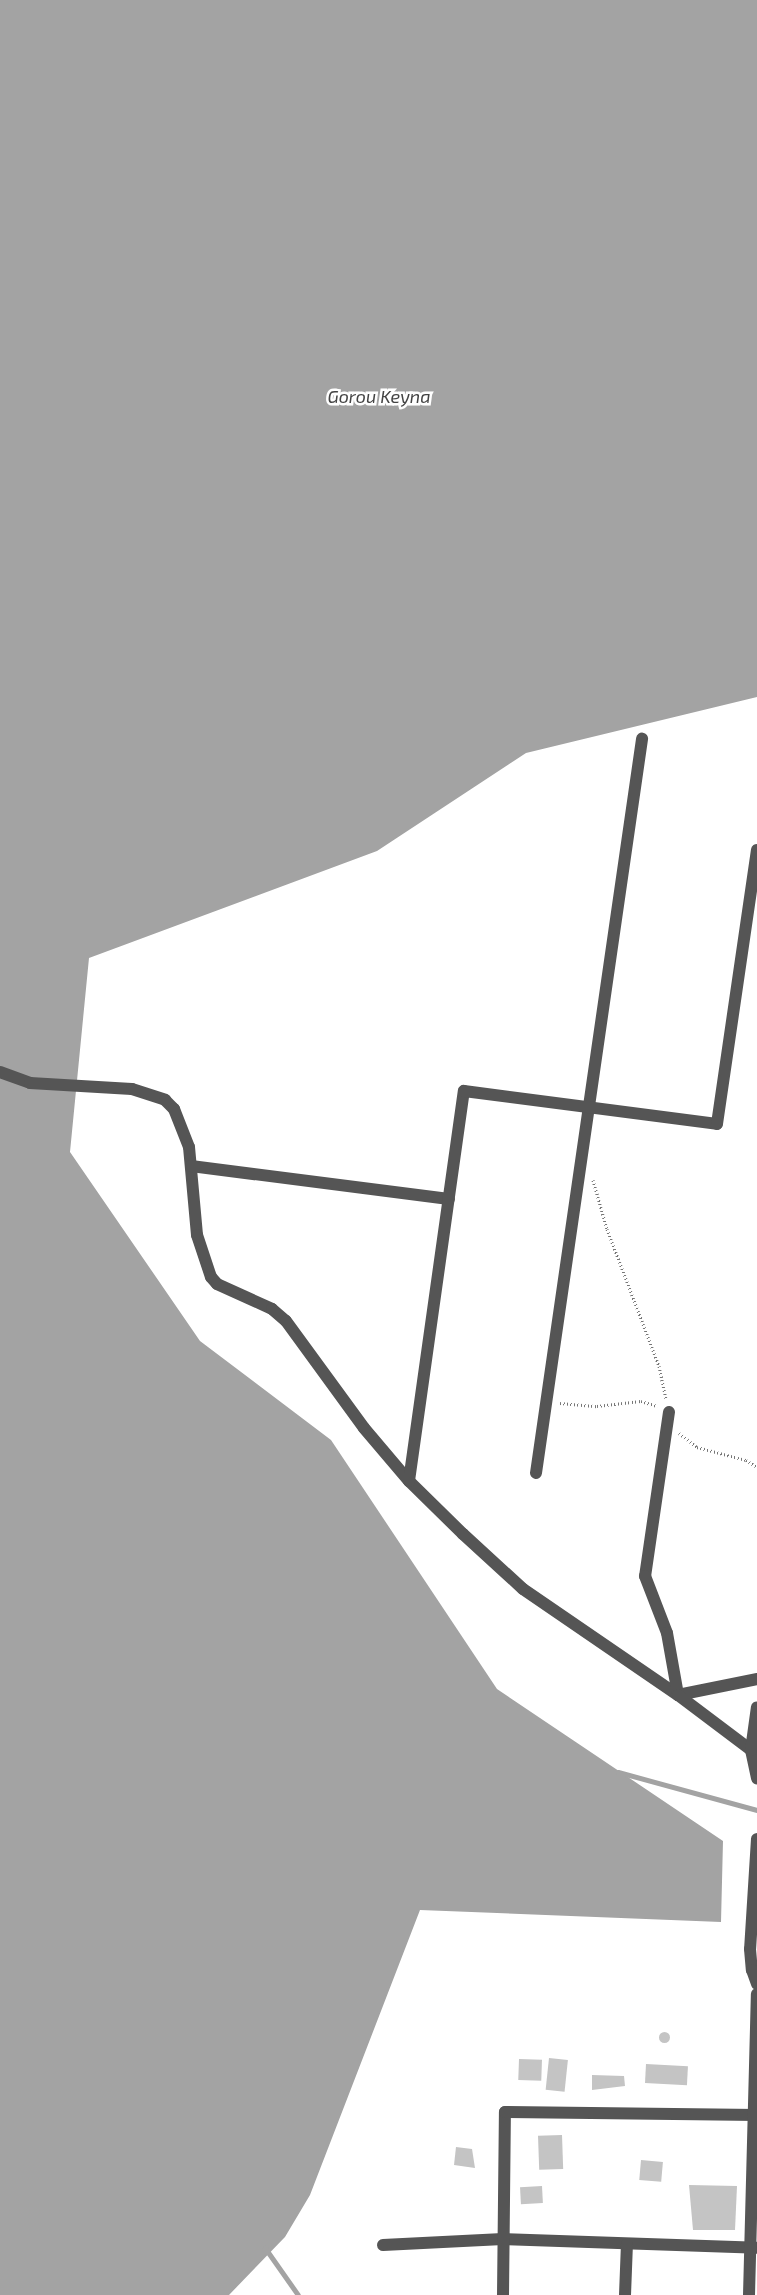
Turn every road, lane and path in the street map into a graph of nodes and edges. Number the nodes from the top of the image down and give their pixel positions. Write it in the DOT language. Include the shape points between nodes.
graph roads {
  1 [pos="642,739"];
  2 [pos="757,850"];
  3 [pos="0,1072"];
  4 [pos="590,1106"];
  5 [pos="191,1166"];
  6 [pos="592,1174"];
  7 [pos="449,1199"];
  8 [pos="669,1412"];
  9 [pos="536,1473"];
  10 [pos="409,1481"];
  11 [pos="757,1679"];
  12 [pos="678,1695"];
  13 [pos="757,1707"];
  14 [pos="751,1750"];
  15 [pos="757,1778"];
  16 [pos="757,1839"];
  17 [pos="757,1984"];
  18 [pos="757,1994"];
  19 [pos="754,2114"];
  20 [pos="504,2239"];
  21 [pos="626,2244"];
  22 [pos="383,2245"];
  23 [pos="753,2248"];
  24 [pos="503,2295"];
  25 [pos="625,2295"];
  26 [pos="748,2295"];
  1 -- 4 [label="street"];
  2 -- 4 [label="street" via="717,1124"];
  3 -- 5 [label="street" via="30,1083 132,1089 165,1100 183,1127"];
  4 -- 7 [label="street" via="464,1091"];
  4 -- 9 [label="street"];
  5 -- 7 [label="street"];
  5 -- 10 [label="street" via="197,1235 211,1277 216,1284 272,1309 286,1321 364,1428"];
  6 -- 8 [label="path" via="607,1229 660,1366"];
  7 -- 10 [label="street"];
  8 -- 12 [label="street" via="645,1576 668,1633"];
  10 -- 12 [label="street" via="523,1590"];
  11 -- 12 [label="street"];
  12 -- 14 [label="street"];
  13 -- 14 [label="street"];
  14 -- 15 [label="street"];
  16 -- 17 [label="street" via="750,1949"];
  18 -- 19 [label="street"];
  19 -- 20 [label="street" via="505,2112"];
  19 -- 23 [label="street"];
  20 -- 21 [label="street"];
  20 -- 22 [label="street"];
  20 -- 24 [label="street"];
  21 -- 23 [label="street"];
  21 -- 25 [label="street"];
  23 -- 26 [label="street"];
}
